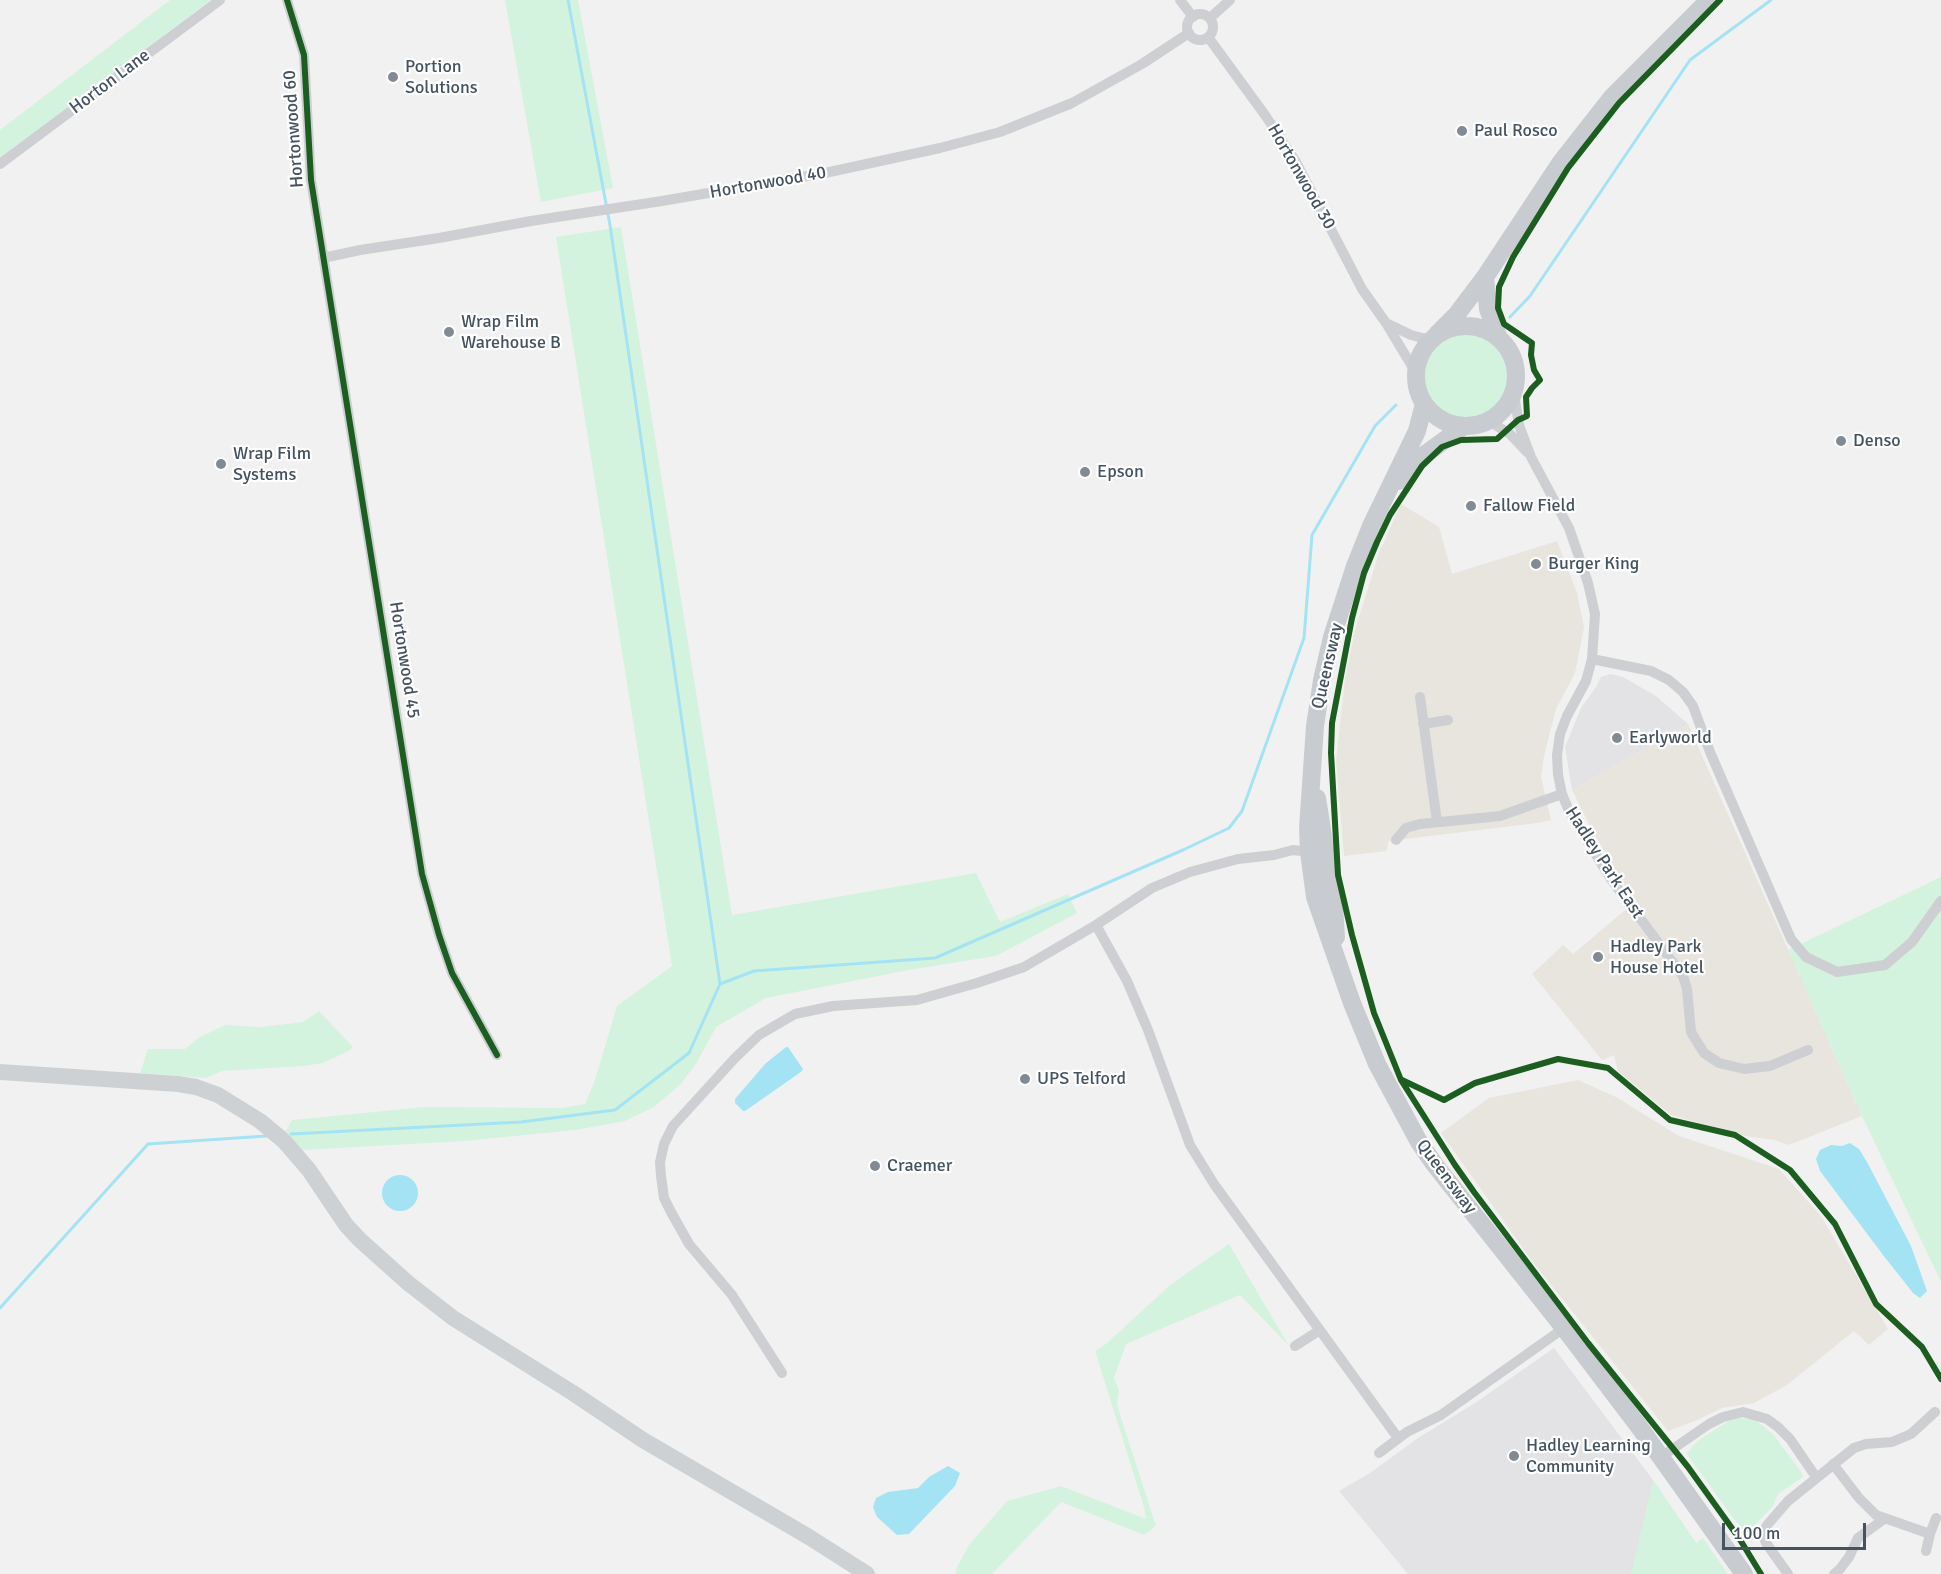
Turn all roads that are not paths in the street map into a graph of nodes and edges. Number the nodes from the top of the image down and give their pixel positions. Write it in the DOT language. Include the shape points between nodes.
graph roads {
  1 [pos="220,0"];
  2 [pos="287,0"];
  3 [pos="1180,0"];
  4 [pos="1230,0"];
  5 [pos="1709,0"];
  6 [pos="1193,17"];
  7 [pos="1210,18"];
  8 [pos="1189,33"];
  9 [pos="1208,37"];
  10 [pos="0,164"];
  11 [pos="323,258"];
  12 [pos="1485,277"];
  13 [pos="1386,323"];
  14 [pos="1498,336"];
  15 [pos="1434,337"];
  16 [pos="1416,373"];
  17 [pos="1514,394"];
  18 [pos="1424,404"];
  19 [pos="1489,421"];
  20 [pos="1464,426"];
  21 [pos="1531,457"];
  22 [pos="1386,497"];
  23 [pos="1592,658"];
  24 [pos="1420,698"];
  25 [pos="1448,720"];
  26 [pos="1423,724"];
  27 [pos="1562,794"];
  28 [pos="1437,822"];
  29 [pos="1396,840"];
  30 [pos="1317,851"];
  31 [pos="1941,901"];
  32 [pos="1096,925"];
  33 [pos="1808,1050"];
  34 [pos="497,1055"];
  35 [pos="0,1072"];
  36 [pos="1564,1328"];
  37 [pos="1320,1330"];
  38 [pos="1295,1346"];
  39 [pos="782,1373"];
  40 [pos="1935,1412"];
  41 [pos="1398,1438"];
  42 [pos="1379,1453"];
  43 [pos="1661,1457"];
  44 [pos="1833,1464"];
  45 [pos="1816,1477"];
  46 [pos="1936,1518"];
  47 [pos="1884,1519"];
  48 [pos="1930,1534"];
  49 [pos="1926,1551"];
  50 [pos="867,1574"];
  51 [pos="1744,1574"];
  52 [pos="1788,1574"];
  53 [pos="1834,1574"];
  1 -- 10 [label="street, Horton Lane"];
  2 -- 11 [label="street, Hortonwood 60" via="304,55 311,180"];
  3 -- 6 [label="street"];
  4 -- 7 [label="street"];
  5 -- 12 [label="main road" via="1612,97 1561,162"];
  6 -- 7 [label="street" via="1200,14"];
  6 -- 8 [label="street" via="1188,22"];
  7 -- 9 [label="street" via="1213,26"];
  8 -- 9 [label="street" via="1200,39"];
  8 -- 11 [label="street, Hortonwood 40" via="1072,103 1000,132 940,148 858,166"];
  9 -- 13 [label="street, Hortonwood 30" via="1296,162 1362,289"];
  11 -- 34 [label="street, Hortonwood 45" via="422,874 452,973"];
  12 -- 14 [label="main road" via="1488,309"];
  12 -- 15 [label="main road"];
  13 -- 15 [label="street, Hortonwood 30" via="1411,335"];
  13 -- 16 [label="street, Hortonwood 30"];
  14 -- 15 [label="main road" via="1478,327 1457,326"];
  14 -- 17 [label="main road" via="1516,366"];
  15 -- 16 [label="main road" via="1423,350"];
  16 -- 18 [label="main road"];
  17 -- 19 [label="main road" via="1500,414"];
  17 -- 21 [label="street, Hadley Park East"];
  18 -- 20 [label="main road" via="1449,423"];
  18 -- 22 [label="main road, Queensway" via="1417,431"];
  19 -- 20 [label="main road"];
  19 -- 21 [label="street, Hadley Park East" via="1510,434"];
  20 -- 22 [label="main road, Queensway" via="1420,458"];
  21 -- 23 [label="street, Hadley Park East" via="1569,528 1588,583 1595,614"];
  22 -- 30 [label="main road, Queensway" via="1355,566 1323,680 1313,772"];
  23 -- 27 [label="street, Hadley Park East" via="1586,681 1560,734 1557,755"];
  23 -- 31 [label="street" via="1651,671 1683,692 1693,706 1791,939 1806,957 1837,972 1885,965 1912,942"];
  24 -- 26 [label="street"];
  25 -- 26 [label="street"];
  26 -- 28 [label="street"];
  27 -- 28 [label="street" via="1500,816"];
  27 -- 33 [label="street, Hadley Park East" via="1611,879 1686,982 1691,1032 1704,1053 1719,1063 1744,1070 1770,1066"];
  28 -- 29 [label="street" via="1406,828"];
  30 -- 32 [label="street" via="1294,859 1274,855 1238,859 1190,872 1152,888"];
  30 -- 36 [label="main road, Queensway" via="1334,906 1337,959 1377,1064 1419,1142"];
  32 -- 37 [label="street" via="1148,1029 1190,1145"];
  32 -- 39 [label="street" via="1024,967 977,983 917,1000 833,1006 795,1014 759,1035 673,1126 660,1162 664,1198 670,1212 689,1244 732,1295"];
  35 -- 50 [label="street" via="178,1084 218,1095 284,1141 360,1240 453,1318 643,1440"];
  36 -- 41 [label="street" via="1441,1415"];
  36 -- 43 [label="main road, Queensway"];
  37 -- 38 [label="street"];
  37 -- 41 [label="street"];
  40 -- 44 [label="street" via="1911,1434 1892,1442 1859,1445"];
  41 -- 42 [label="street"];
  43 -- 45 [label="street" via="1709,1424 1743,1412 1767,1419 1778,1427"];
  43 -- 51 [label="main road, Queensway"];
  44 -- 45 [label="street"];
  44 -- 47 [label="street" via="1867,1506"];
  45 -- 52 [label="street" via="1788,1501 1764,1530 1766,1543"];
  46 -- 48 [label="street"];
  47 -- 48 [label="street"];
  47 -- 53 [label="street" via="1858,1538 1849,1557"];
  48 -- 49 [label="street"];
}
